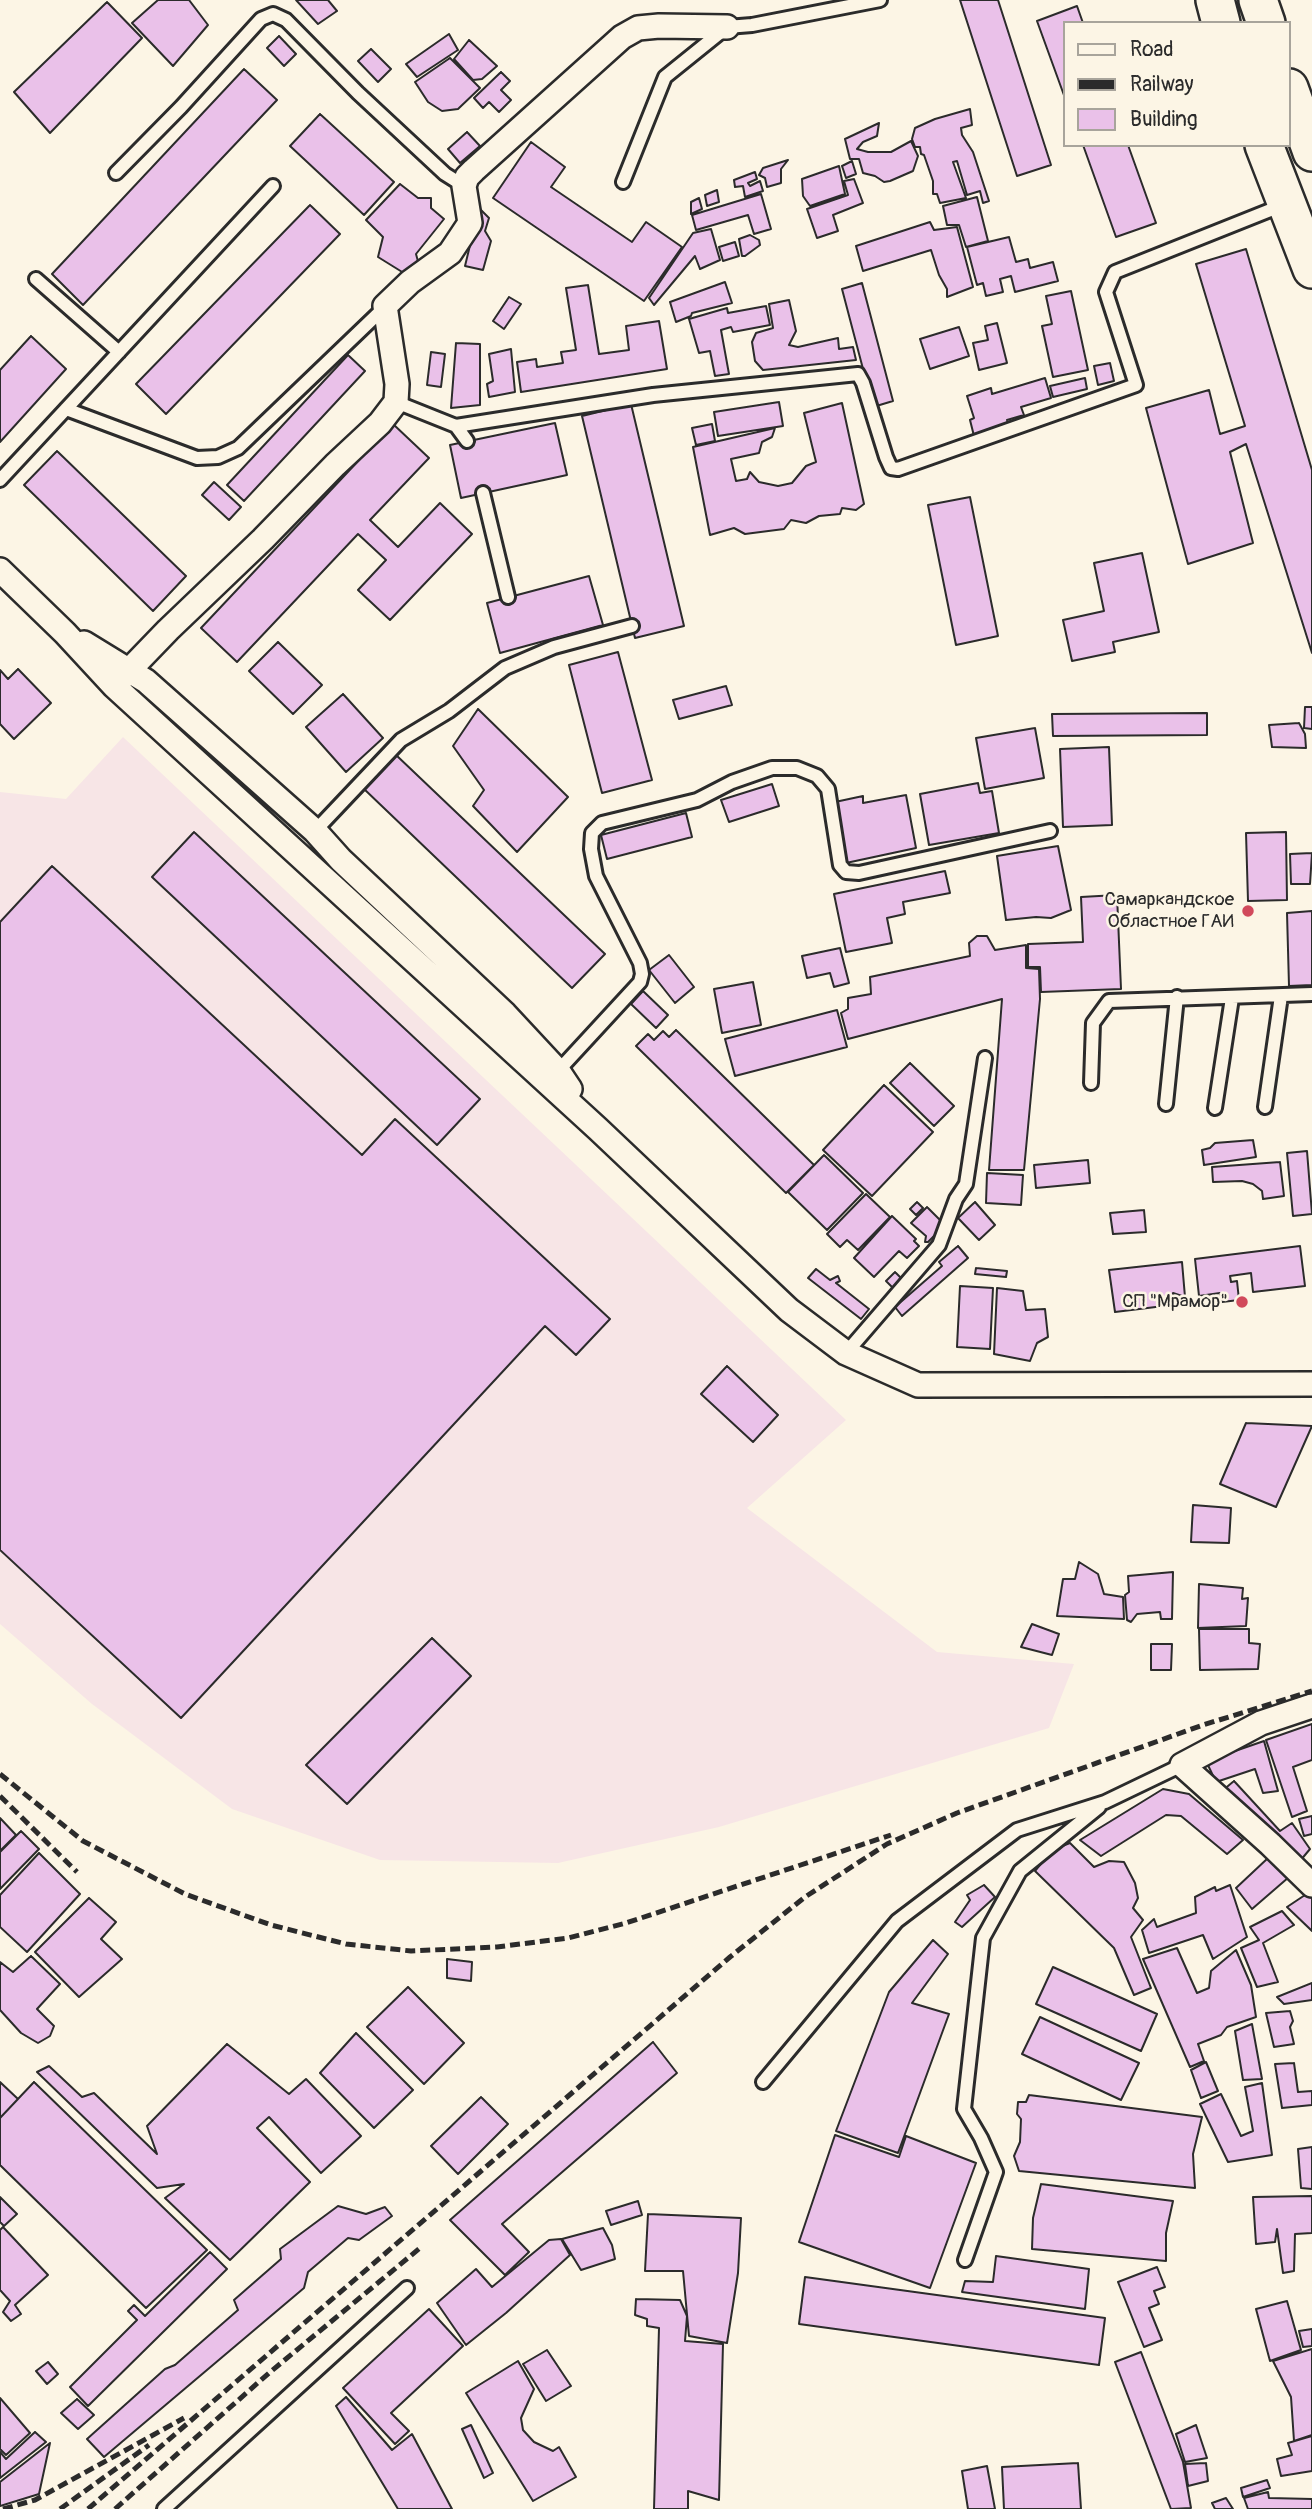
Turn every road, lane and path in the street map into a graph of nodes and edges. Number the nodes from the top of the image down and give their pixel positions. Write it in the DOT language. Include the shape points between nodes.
graph roads {
  1 [pos="880,0"];
  2 [pos="1215,0"];
  3 [pos="1258,0"];
  4 [pos="1220,21"];
  5 [pos="1265,21"];
  6 [pos="727,27"];
  7 [pos="1291,94"];
  8 [pos="1265,147"];
  9 [pos="1312,152"];
  10 [pos="116,173"];
  11 [pos="623,182"];
  12 [pos="464,186"];
  13 [pos="273,187"];
  14 [pos="1286,203"];
  15 [pos="1312,269"];
  16 [pos="36,279"];
  17 [pos="385,306"];
  18 [pos="119,352"];
  19 [pos="396,402"];
  20 [pos="66,409"];
  21 [pos="456,426"];
  22 [pos="467,441"];
  23 [pos="0,480"];
  24 [pos="483,494"];
  25 [pos="0,570"];
  26 [pos="508,597"];
  27 [pos="632,626"];
  28 [pos="122,678"];
  29 [pos="315,831"];
  30 [pos="1050,831"];
  31 [pos="1312,994"];
  32 [pos="1281,996"];
  33 [pos="1177,997"];
  34 [pos="1232,998"];
  35 [pos="985,1058"];
  36 [pos="558,1071"];
  37 [pos="1091,1083"];
  38 [pos="1166,1104"];
  39 [pos="1265,1107"];
  40 [pos="1215,1108"];
  41 [pos="598,1129"];
  42 [pos="846,1353"];
  43 [pos="1312,1384"];
  44 [pos="1312,1706"];
  45 [pos="1182,1765"];
  46 [pos="1105,1802"];
  47 [pos="1312,1885"];
  48 [pos="763,2082"];
  49 [pos="965,2260"];
  50 [pos="407,2288"];
  51 [pos="164,2509"];
  1 -- 6 [label="lane"];
  2 -- 4 [label="main road"];
  3 -- 5 [label="main road"];
  6 -- 11 [label="lane" via="665,77"];
  6 -- 12 [label="street" via="659,26 639,28 622,37 474,170"];
  7 -- 9 [label="main road"];
  8 -- 14 [label="main road"];
  10 -- 12 [label="lane" via="261,19 273,14 286,20 445,174"];
  12 -- 17 [label="street" via="470,223 450,253"];
  13 -- 18 [label="lane"];
  14 -- 15 [label="main road"];
  14 -- 21 [label="lane" via="1115,272 1106,292 1136,385 898,469 891,468 886,457 858,374 653,395"];
  16 -- 18 [label="lane"];
  17 -- 19 [label="street"];
  17 -- 20 [label="lane" via="238,448 218,457 197,458"];
  18 -- 20 [label="lane"];
  19 -- 21 [label="lane"];
  19 -- 28 [label="street"];
  20 -- 23 [label="lane"];
  21 -- 22 [label="lane"];
  24 -- 26 [label="lane"];
  25 -- 28 [label="street" via="65,633"];
  27 -- 29 [label="lane" via="526,652 449,712 401,740"];
  28 -- 29 [label="street" via="146,681"];
  28 -- 41 [label="street"];
  29 -- 36 [label="street"];
  30 -- 36 [label="lane" via="859,873 846,872 840,865 828,789 817,776 797,768 772,768 697,800 602,823 593,833 591,849 596,876 642,974 640,982"];
  31 -- 32 [label="lane"];
  32 -- 34 [label="lane"];
  32 -- 39 [label="lane"];
  33 -- 34 [label="lane"];
  33 -- 37 [label="lane" via="1109,1001 1093,1023"];
  33 -- 38 [label="lane"];
  34 -- 40 [label="lane"];
  35 -- 42 [label="lane" via="966,1184 939,1245"];
  36 -- 41 [label="street"];
  41 -- 42 [label="street" via="789,1310"];
  42 -- 43 [label="street" via="918,1385"];
  44 -- 45 [label="street" via="1261,1723"];
  45 -- 46 [label="lane"];
  45 -- 47 [label="street"];
  46 -- 48 [label="lane" via="1017,1830 897,1921"];
  46 -- 49 [label="lane" via="1020,1871 983,1938 964,2109 996,2172"];
  50 -- 51 [label="lane"];
}
